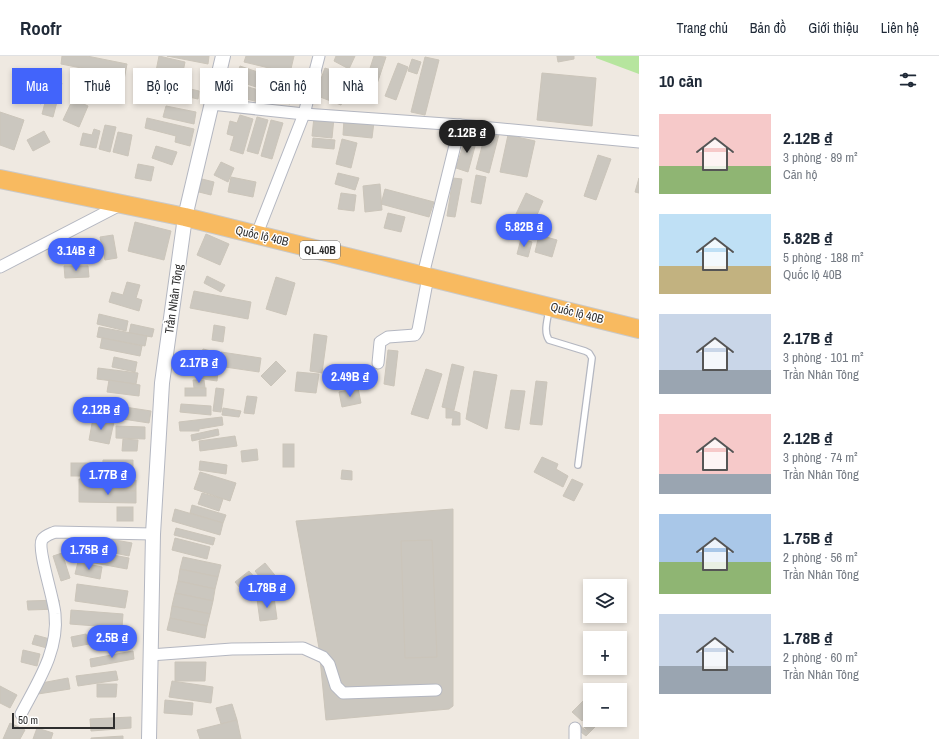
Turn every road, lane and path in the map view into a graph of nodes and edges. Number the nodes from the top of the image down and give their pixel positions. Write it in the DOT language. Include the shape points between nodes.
graph roads {
  1 [pos="223,56"];
  2 [pos="319,56"];
  3 [pos="220,68"];
  4 [pos="211,104"];
  5 [pos="304,114"];
  6 [pos="460,125"];
  7 [pos="639,142"];
  8 [pos="0,179"];
  9 [pos="120,205"];
  10 [pos="185,218"];
  11 [pos="257,234"];
  12 [pos="0,267"];
  13 [pos="426,276"];
  14 [pos="550,307"];
  15 [pos="639,329"];
  16 [pos="378,363"];
  17 [pos="578,465"];
  18 [pos="153,534"];
  19 [pos="150,655"];
  20 [pos="436,690"];
  21 [pos="21,714"];
  22 [pos="149,739"];
  1 -- 3 [label="street, Trần Nhân Tông"];
  2 -- 5 [label="street"];
  4 -- 5 [label="street"];
  4 -- 10 [label="street, Trần Nhân Tông"];
  5 -- 6 [label="street"];
  5 -- 11 [label="street"];
  6 -- 7 [label="street"];
  6 -- 13 [label="street"];
  8 -- 9 [label="highway, Quốc lộ 40B / QL.40B"];
  9 -- 10 [label="highway, Quốc lộ 40B / QL.40B"];
  9 -- 12 [label="street"];
  10 -- 11 [label="highway, Quốc lộ 40B / QL.40B"];
  10 -- 18 [label="street, Trần Nhân Tông" via="162,383"];
  11 -- 13 [label="highway, Quốc lộ 40B / QL.40B"];
  13 -- 14 [label="highway, Quốc lộ 40B / QL.40B"];
  13 -- 16 [label="street" via="418,330 415,335 384,339 380,342"];
  14 -- 15 [label="highway, Quốc lộ 40B / QL.40B"];
  14 -- 17 [label="lane" via="546,330 549,340 585,351 592,358"];
  18 -- 19 [label="street, Trần Nhân Tông"];
  18 -- 21 [label="street" via="56,532 43,539 41,550 55,616 54,642 47,664"];
  19 -- 20 [label="street" via="232,649 303,648 323,657 329,664 336,686 343,693"];
  19 -- 22 [label="street, Trần Nhân Tông"];
}
